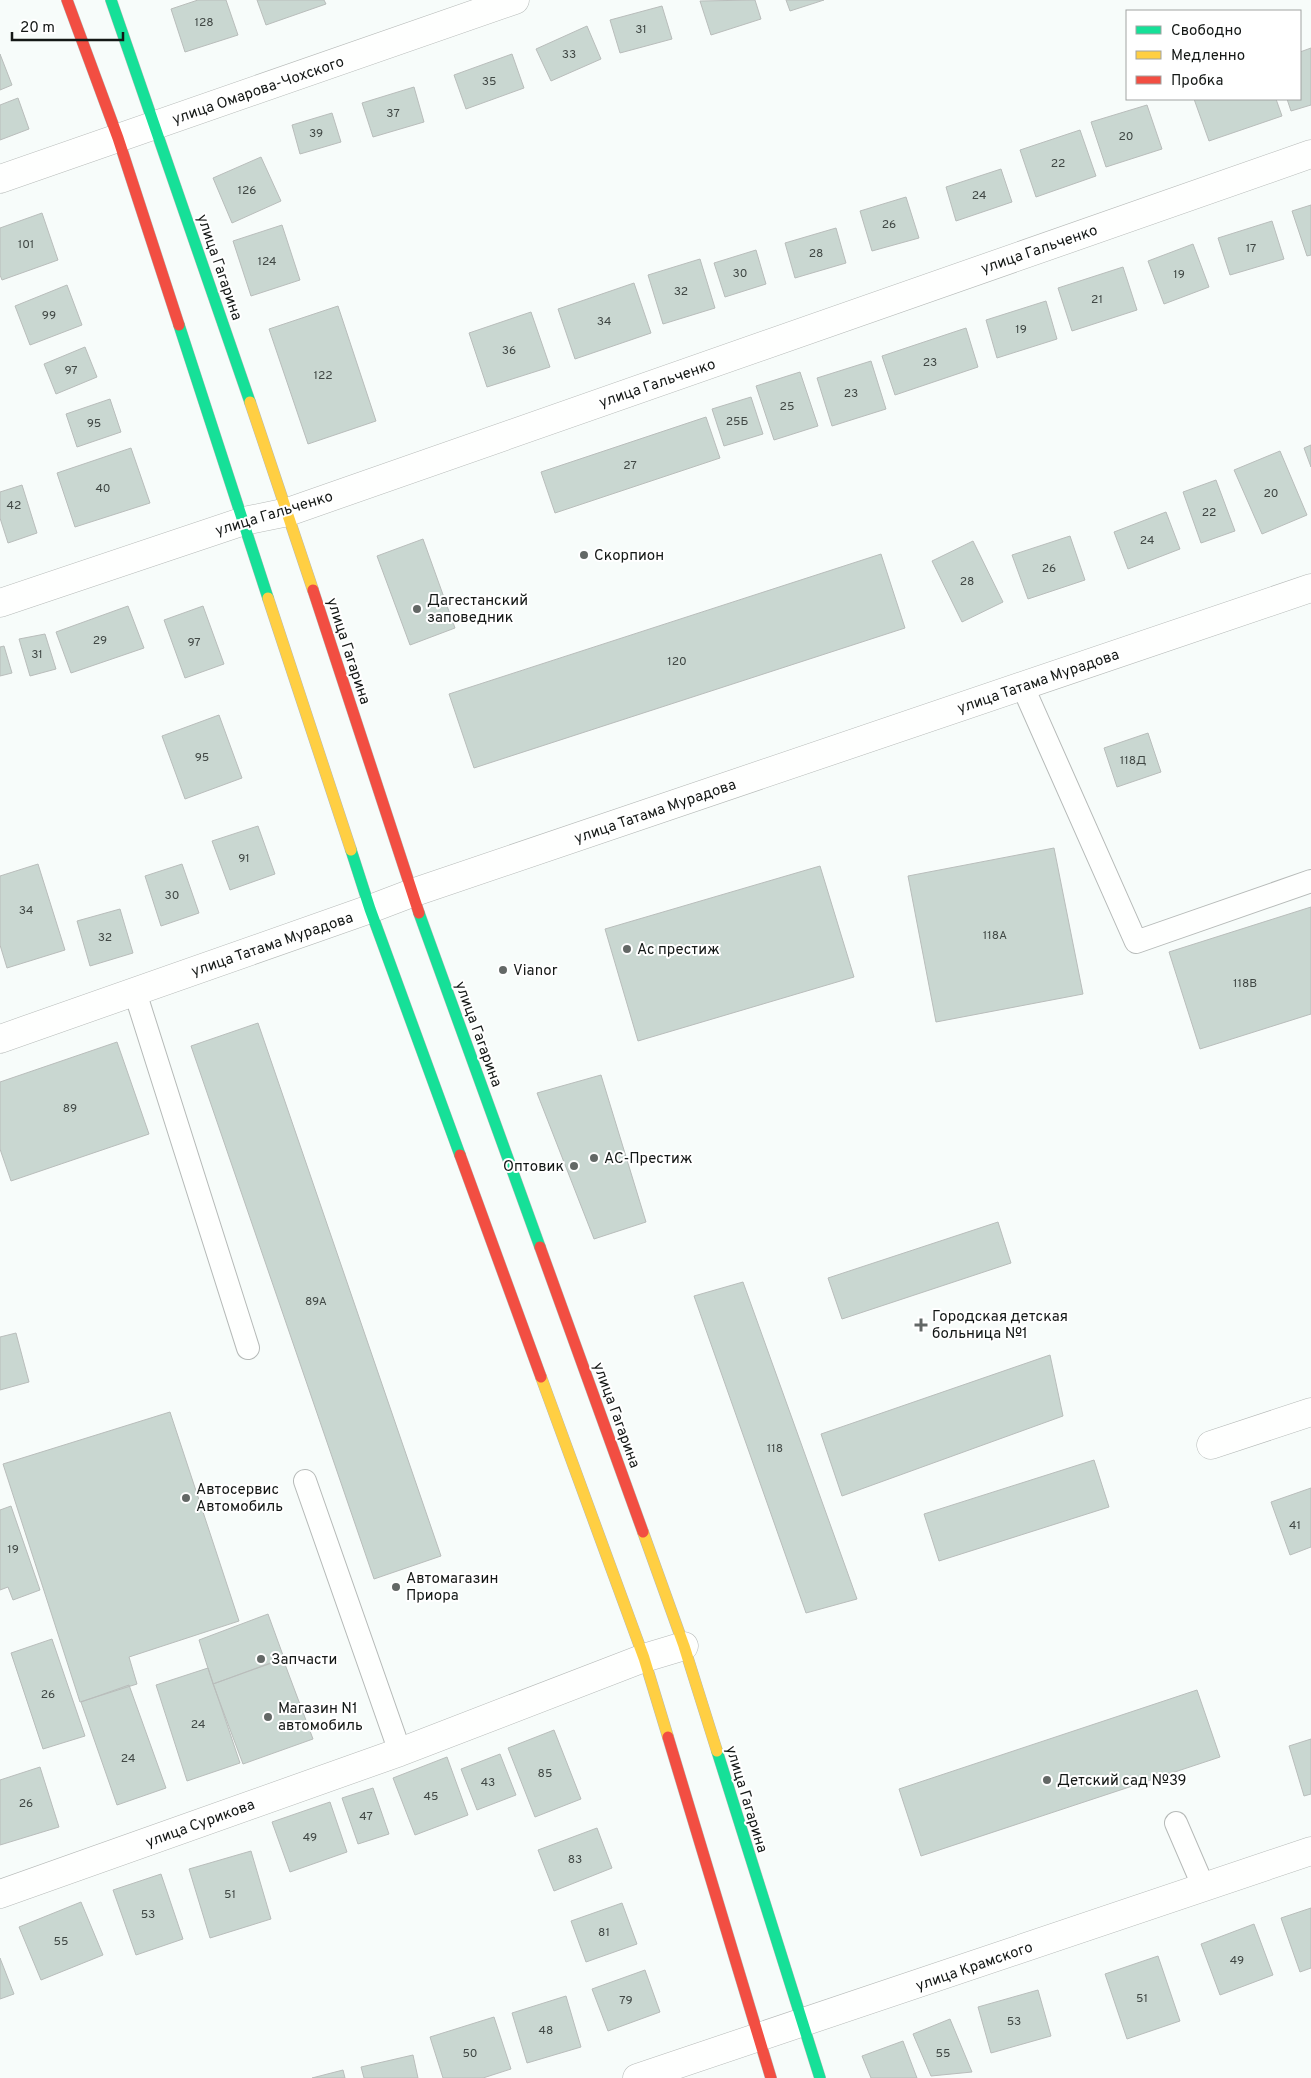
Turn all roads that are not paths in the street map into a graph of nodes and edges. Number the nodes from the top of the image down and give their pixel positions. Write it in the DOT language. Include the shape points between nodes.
graph roads {
  1 [pos="67,0"];
  2 [pos="111,0"];
  3 [pos="515,0"];
  4 [pos="155,125"];
  5 [pos="118,138"];
  6 [pos="1311,154"];
  7 [pos="0,179"];
  8 [pos="288,512"];
  9 [pos="244,521"];
  10 [pos="1311,588"];
  11 [pos="0,603"];
  12 [pos="1024,687"];
  13 [pos="1311,881"];
  14 [pos="412,893"];
  15 [pos="370,909"];
  16 [pos="135,992"];
  17 [pos="0,1039"];
  18 [pos="248,1348"];
  19 [pos="1311,1412"];
  20 [pos="1211,1445"];
  21 [pos="304,1481"];
  22 [pos="684,1646"];
  23 [pos="644,1658"];
  24 [pos="400,1752"];
  25 [pos="1176,1823"];
  26 [pos="1311,1851"];
  27 [pos="1204,1888"];
  28 [pos="0,1894"];
  29 [pos="802,2024"];
  30 [pos="758,2037"];
  31 [pos="637,2078"];
  32 [pos="771,2078"];
  33 [pos="820,2078"];
  1 -- 5 [label="main road"];
  2 -- 4 [label="main road, улица Гагарина"];
  3 -- 4 [label="street, улица Омарова-Чохского"];
  4 -- 5 [label="street, улица Омарова-Чохского"];
  4 -- 8 [label="main road, улица Гагарина"];
  5 -- 7 [label="street, улица Омарова-Чохского"];
  5 -- 9 [label="main road"];
  6 -- 8 [label="street, улица Гальченко"];
  8 -- 9 [label="street, улица Гальченко"];
  8 -- 14 [label="main road, улица Гагарина"];
  9 -- 11 [label="street, улица Гальченко"];
  9 -- 15 [label="main road"];
  10 -- 12 [label="street, улица Татама Мурадова"];
  12 -- 13 [label="lane" via="1136,942"];
  12 -- 14 [label="street, улица Татама Мурадова"];
  14 -- 15 [label="street, улица Татама Мурадова"];
  14 -- 22 [label="main road, улица Гагарина"];
  15 -- 16 [label="street, улица Татама Мурадова"];
  15 -- 23 [label="main road"];
  16 -- 17 [label="street, улица Татама Мурадова"];
  16 -- 18 [label="lane"];
  19 -- 20 [label="street"];
  21 -- 24 [label="lane"];
  22 -- 23 [label="street, улица Сурикова"];
  22 -- 29 [label="main road, улица Гагарина"];
  23 -- 24 [label="street, улица Сурикова"];
  23 -- 30 [label="main road"];
  24 -- 28 [label="street, улица Сурикова"];
  25 -- 27 [label="lane"];
  26 -- 27 [label="street, улица Крамского"];
  27 -- 29 [label="street, улица Крамского"];
  29 -- 30 [label="street, улица Крамского"];
  29 -- 33 [label="main road, улица Гагарина"];
  30 -- 31 [label="street, улица Крамского"];
  30 -- 32 [label="main road"];
}
